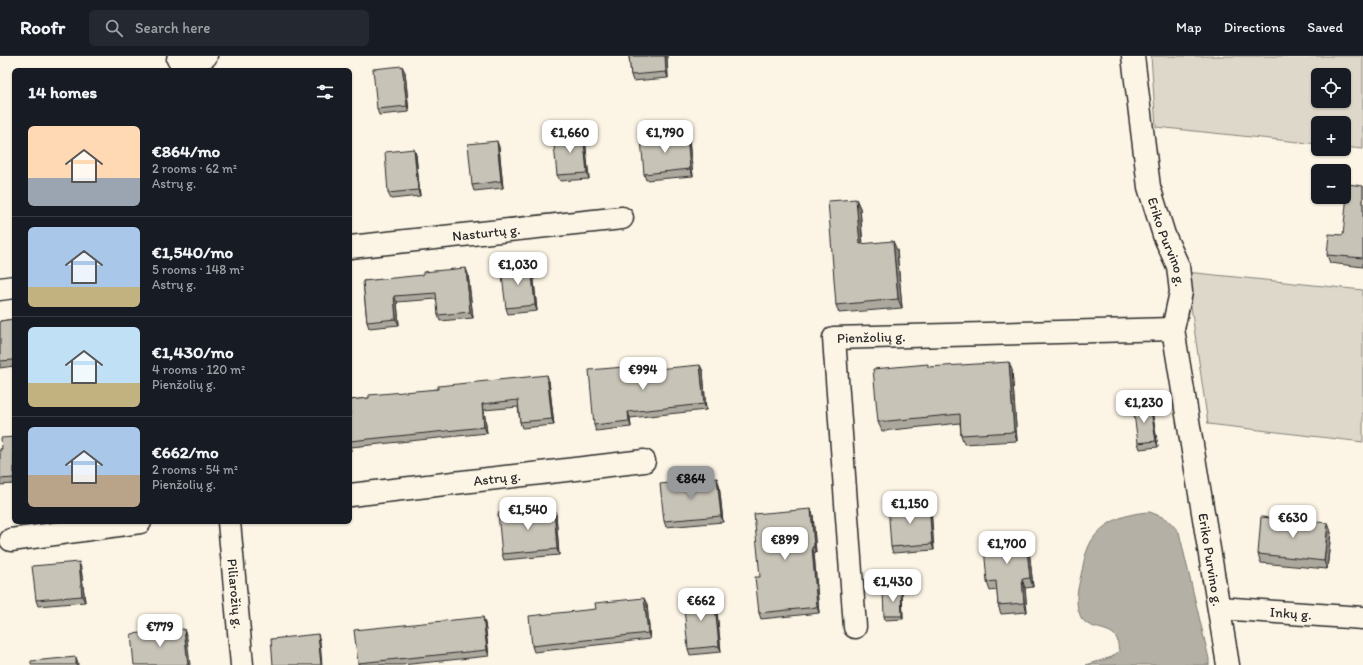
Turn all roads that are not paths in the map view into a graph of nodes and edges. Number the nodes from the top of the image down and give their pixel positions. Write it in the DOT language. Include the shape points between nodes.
graph roads {
  1 [pos="206,56"];
  2 [pos="1133,56"];
  3 [pos="178,62"];
  4 [pos="622,218"];
  5 [pos="352,247"];
  6 [pos="12,288"];
  7 [pos="0,289"];
  8 [pos="1173,329"];
  9 [pos="644,461"];
  10 [pos="352,495"];
  11 [pos="126,524"];
  12 [pos="229,524"];
  13 [pos="12,540"];
  14 [pos="1219,608"];
  15 [pos="1363,618"];
  16 [pos="855,626"];
  17 [pos="242,665"];
  18 [pos="1228,665"];
  1 -- 3 [label="street"];
  2 -- 8 [label="street, Eriko Purvino g." via="1149,187 1164,235 1178,266 1181,292"];
  4 -- 5 [label="street, Nasturtų g."];
  6 -- 7 [label="street"];
  8 -- 14 [label="street, Eriko Purvino g."];
  8 -- 16 [label="street, Pienžolių g." via="834,338"];
  9 -- 10 [label="street, Astrų g."];
  11 -- 13 [label="street"];
  12 -- 17 [label="street, Piliarožių g."];
  14 -- 15 [label="street, Inkų g."];
  14 -- 18 [label="street, Eriko Purvino g."];
}
